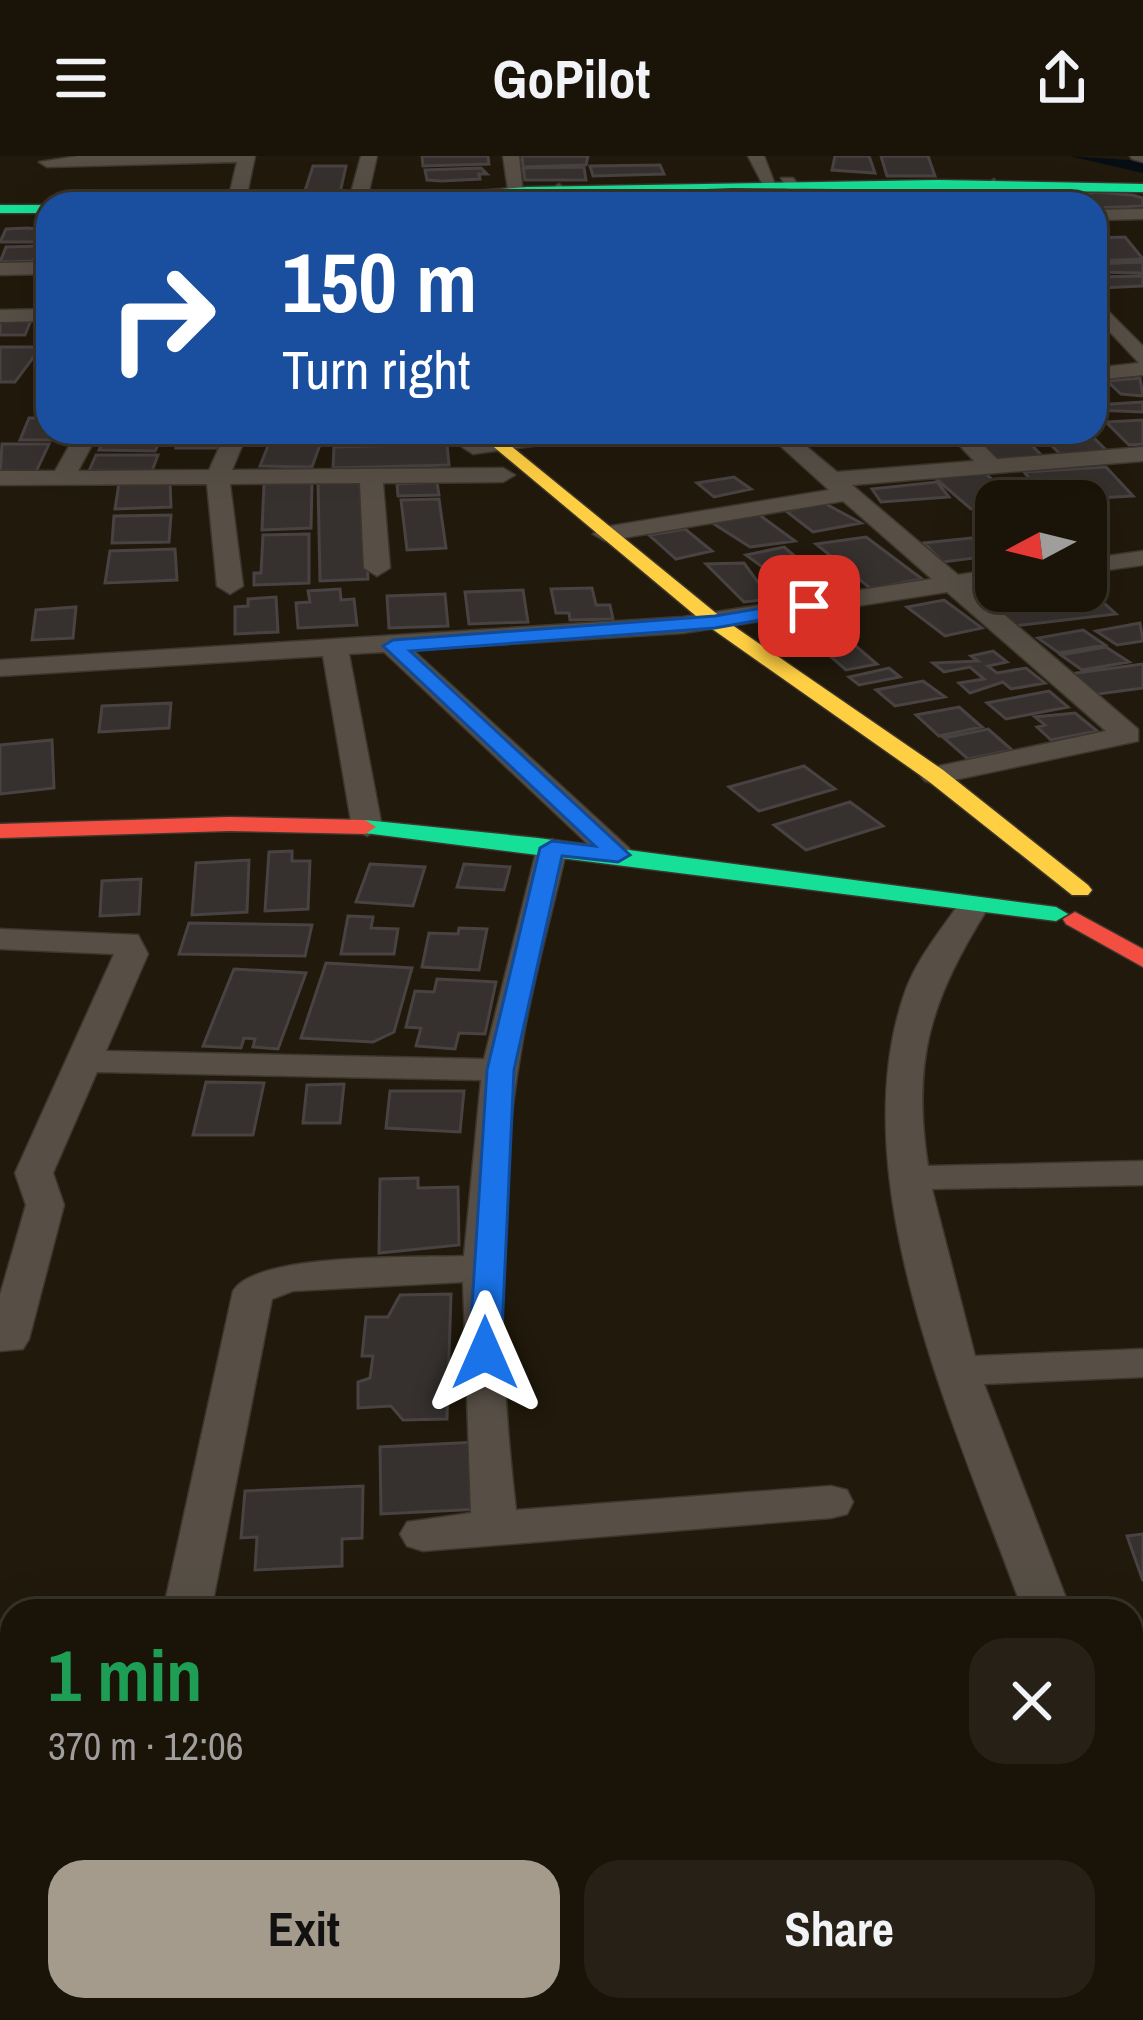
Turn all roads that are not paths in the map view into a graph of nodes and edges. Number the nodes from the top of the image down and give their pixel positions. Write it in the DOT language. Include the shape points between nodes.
graph roads {
  1 [pos="247,156"];
  2 [pos="369,156"];
  3 [pos="512,156"];
  4 [pos="756,156"];
  5 [pos="105,158"];
  6 [pos="47,162"];
  7 [pos="788,189"];
  8 [pos="1143,189"];
  9 [pos="517,190"];
  10 [pos="239,192"];
  11 [pos="372,192"];
  12 [pos="491,192"];
  13 [pos="534,192"];
  14 [pos="694,192"];
  15 [pos="1000,192"];
  16 [pos="0,209"];
  17 [pos="36,209"];
  18 [pos="1143,214"];
  19 [pos="1107,215"];
  20 [pos="36,268"];
  21 [pos="0,269"];
  22 [pos="36,315"];
  23 [pos="0,316"];
  24 [pos="1107,318"];
  25 [pos="1143,358"];
  26 [pos="1143,369"];
  27 [pos="1107,373"];
  28 [pos="1107,436"];
  29 [pos="81,444"];
  30 [pos="232,444"];
  31 [pos="481,444"];
  32 [pos="485,444"];
  33 [pos="790,444"];
  34 [pos="970,444"];
  35 [pos="1133,454"];
  36 [pos="991,466"];
  37 [pos="1143,474"];
  38 [pos="503,475"];
  39 [pos="64,476"];
  40 [pos="218,476"];
  41 [pos="370,476"];
  42 [pos="0,478"];
  43 [pos="838,487"];
  44 [pos="605,534"];
  45 [pos="1143,558"];
  46 [pos="1107,563"];
  47 [pos="377,568"];
  48 [pos="975,580"];
  49 [pos="951,583"];
  50 [pos="230,586"];
  51 [pos="715,622"];
  52 [pos="683,625"];
  53 [pos="393,646"];
  54 [pos="335,650"];
  55 [pos="0,668"];
  56 [pos="1136,740"];
  57 [pos="935,775"];
  58 [pos="979,824"];
  59 [pos="367,827"];
  60 [pos="0,831"];
  61 [pos="552,848"];
  62 [pos="618,855"];
  63 [pos="1080,890"];
  64 [pos="972,908"];
  65 [pos="1059,910"];
  66 [pos="1103,910"];
  67 [pos="1143,937"];
  68 [pos="0,939"];
  69 [pos="1143,960"];
  70 [pos="82,1061"];
  71 [pos="500,1070"];
  72 [pos="1143,1173"];
  73 [pos="910,1178"];
  74 [pos="486,1268"];
  75 [pos="8,1339"];
  76 [pos="1143,1363"];
  77 [pos="962,1371"];
  78 [pos="831,1502"];
  79 [pos="495,1528"];
  80 [pos="423,1534"];
  81 [pos="189,1599"];
  82 [pos="1043,1599"];
  1 -- 5 [label="street"];
  1 -- 10 [label="street"];
  2 -- 11 [label="street"];
  3 -- 9 [label="street"];
  4 -- 7 [label="street"];
  5 -- 6 [label="street"];
  7 -- 14 [label="street"];
  7 -- 15 [label="street"];
  8 -- 15 [label="street"];
  9 -- 12 [label="street"];
  9 -- 13 [label="street"];
  16 -- 17 [label="street"];
  18 -- 19 [label="street"];
  20 -- 21 [label="street"];
  22 -- 23 [label="street"];
  24 -- 25 [label="street"];
  26 -- 27 [label="street"];
  28 -- 35 [label="street"];
  29 -- 39 [label="street"];
  30 -- 40 [label="street"];
  31 -- 38 [label="street"];
  32 -- 44 [label="street"];
  33 -- 43 [label="street"];
  34 -- 36 [label="street"];
  35 -- 36 [label="street"];
  35 -- 37 [label="street"];
  36 -- 43 [label="street"];
  38 -- 41 [label="street"];
  38 -- 52 [label="street"];
  39 -- 40 [label="street"];
  39 -- 42 [label="street"];
  40 -- 41 [label="street"];
  40 -- 50 [label="street"];
  41 -- 47 [label="street"];
  43 -- 44 [label="street"];
  43 -- 49 [label="street"];
  44 -- 51 [label="street"];
  45 -- 46 [label="street"];
  48 -- 49 [label="street"];
  49 -- 51 [label="street"];
  49 -- 56 [label="street"];
  51 -- 52 [label="street"];
  51 -- 57 [label="street"];
  52 -- 53 [label="street"];
  52 -- 58 [label="street"];
  53 -- 54 [label="street"];
  53 -- 62 [label="street"];
  54 -- 55 [label="street"];
  54 -- 59 [label="street"];
  56 -- 57 [label="street"];
  57 -- 58 [label="street"];
  58 -- 63 [label="street"];
  58 -- 65 [label="street"];
  59 -- 60 [label="street"];
  59 -- 61 [label="street"];
  61 -- 62 [label="street"];
  61 -- 71 [label="street"];
  62 -- 64 [label="street"];
  63 -- 65 [label="street"];
  63 -- 66 [label="street"];
  64 -- 65 [label="street"];
  64 -- 73 [label="street" via="914,1018 905,1076"];
  65 -- 66 [label="street"];
  65 -- 69 [label="street"];
  66 -- 67 [label="street"];
  68 -- 70 [label="street" via="116,940 131,947"];
  70 -- 71 [label="street"];
  70 -- 75 [label="street" via="34,1173 45,1205"];
  71 -- 74 [label="street"];
  72 -- 73 [label="street"];
  73 -- 77 [label="street"];
  74 -- 79 [label="street" via="484,1438"];
  74 -- 81 [label="street" via="288,1277 253,1291"];
  76 -- 77 [label="street"];
  77 -- 82 [label="street"];
  78 -- 79 [label="street"];
  79 -- 80 [label="street"];
}
